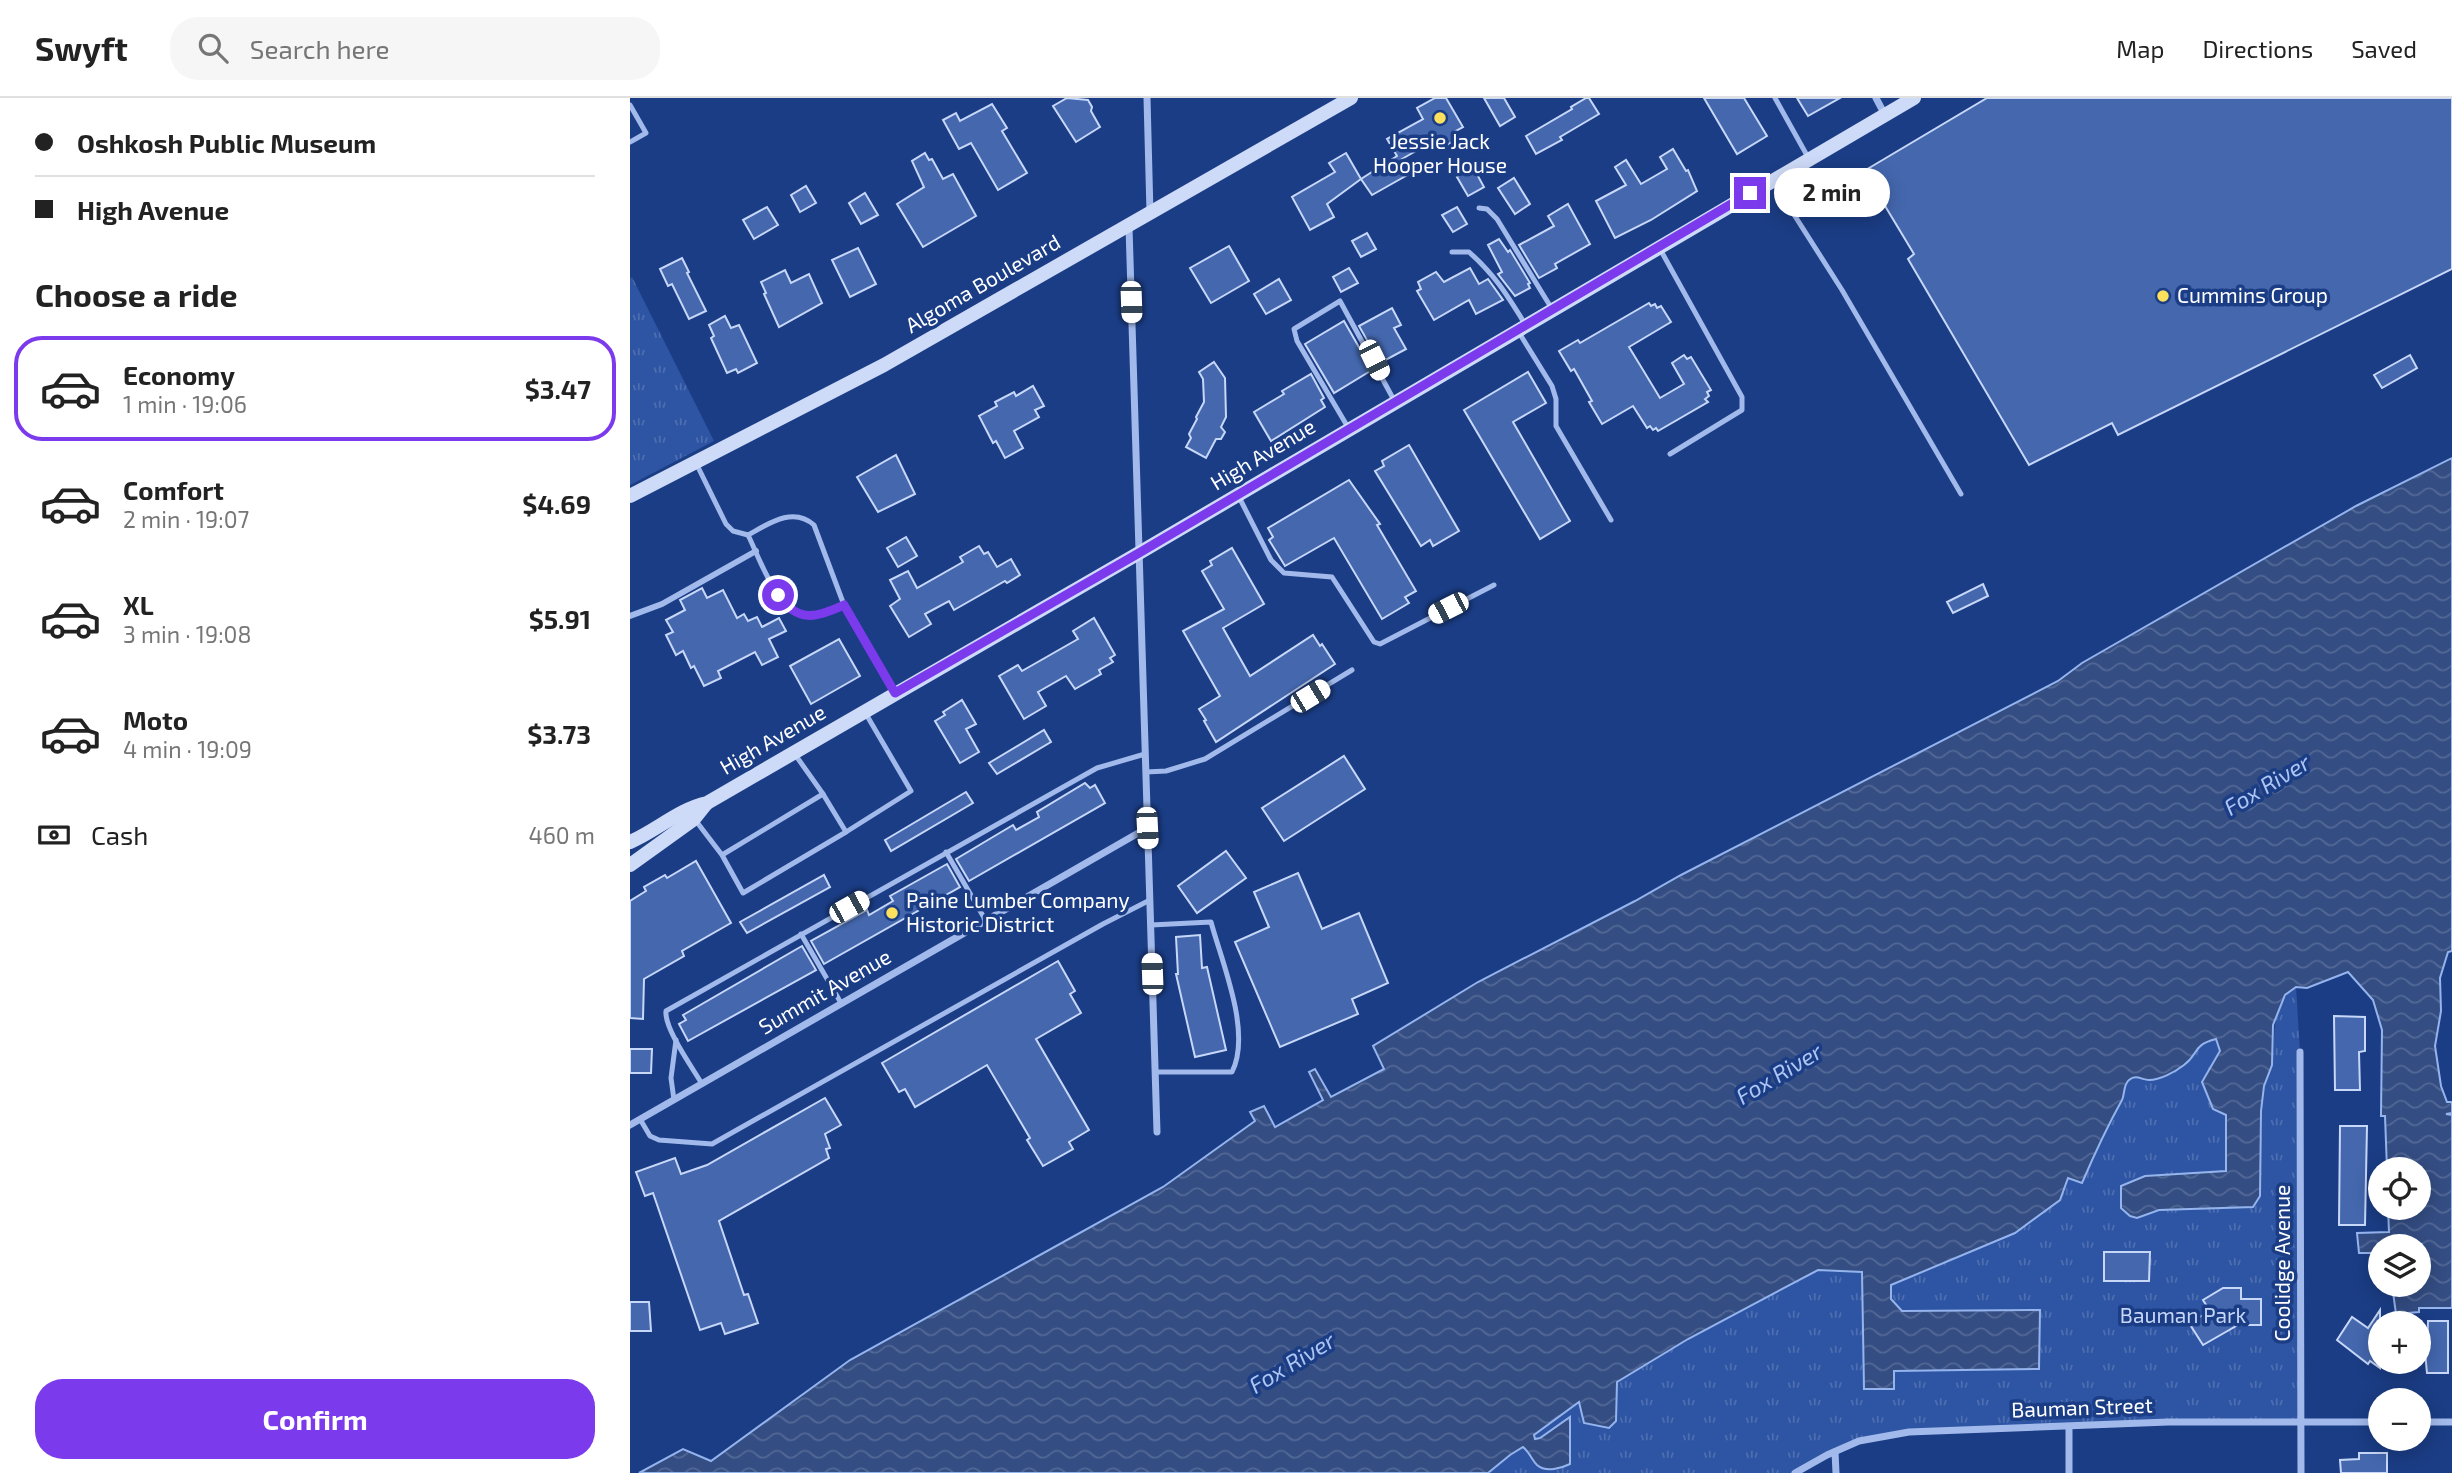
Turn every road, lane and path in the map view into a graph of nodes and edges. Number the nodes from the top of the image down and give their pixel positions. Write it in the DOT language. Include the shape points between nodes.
graph roads {
  1 [pos="1147,98"];
  2 [pos="1352,98"];
  3 [pos="1775,98"];
  4 [pos="1876,98"];
  5 [pos="1914,98"];
  6 [pos="630,105"];
  7 [pos="1885,115"];
  8 [pos="630,142"];
  9 [pos="1809,159"];
  10 [pos="1773,180"];
  11 [pos="1479,208"];
  12 [pos="1150,214"];
  13 [pos="1129,226"];
  14 [pos="1659,247"];
  15 [pos="1452,252"];
  16 [pos="1552,309"];
  17 [pos="1521,327"];
  18 [pos="1395,401"];
  19 [pos="1349,429"];
  20 [pos="1670,454"];
  21 [pos="695,462"];
  22 [pos="1237,494"];
  23 [pos="1961,494"];
  24 [pos="630,496"];
  25 [pos="1611,520"];
  26 [pos="748,535"];
  27 [pos="756,551"];
  28 [pos="1139,553"];
  29 [pos="1494,585"];
  30 [pos="844,605"];
  31 [pos="630,615"];
  32 [pos="1352,670"];
  33 [pos="895,693"];
  34 [pos="864,711"];
  35 [pos="794,752"];
  36 [pos="1145,754"];
  37 [pos="1146,772"];
  38 [pos="822,794"];
  39 [pos="691,815"];
  40 [pos="1147,828"];
  41 [pos="846,832"];
  42 [pos="630,842"];
  43 [pos="946,852"];
  44 [pos="722,855"];
  45 [pos="630,865"];
  46 [pos="1150,900"];
  47 [pos="986,920"];
  48 [pos="1151,925"];
  49 [pos="801,934"];
  50 [pos="841,1003"];
  51 [pos="676,1040"];
  52 [pos="2300,1052"];
  53 [pos="1155,1072"];
  54 [pos="702,1084"];
  55 [pos="674,1100"];
  56 [pos="640,1119"];
  57 [pos="630,1125"];
  58 [pos="1157,1132"];
  59 [pos="2301,1421"];
  60 [pos="2368,1422"];
  61 [pos="2431,1422"];
  62 [pos="2452,1422"];
  63 [pos="2070,1427"];
  64 [pos="1835,1451"];
  65 [pos="1795,1473"];
  66 [pos="1836,1473"];
  67 [pos="2069,1473"];
  68 [pos="2301,1473"];
  1 -- 12 [label="street"];
  2 -- 12 [label="main road, Algoma Boulevard"];
  3 -- 9 [label="lane"];
  4 -- 7 [label="street"];
  5 -- 7 [label="main road, High Avenue"];
  6 -- 8 [label="lane" via="646,133"];
  7 -- 9 [label="main road, High Avenue"];
  9 -- 10 [label="main road, High Avenue"];
  10 -- 14 [label="main road, High Avenue"];
  10 -- 23 [label="lane"];
  11 -- 16 [label="lane" via="1497,219"];
  12 -- 13 [label="main road, Algoma Boulevard"];
  13 -- 21 [label="main road, Algoma Boulevard" via="884,365"];
  13 -- 28 [label="street"];
  14 -- 16 [label="main road, High Avenue"];
  14 -- 20 [label="lane" via="1742,397 1742,410"];
  15 -- 17 [label="lane" via="1469,252 1500,282"];
  16 -- 17 [label="main road, High Avenue"];
  17 -- 18 [label="main road, High Avenue"];
  17 -- 25 [label="lane" via="1552,386 1556,426"];
  18 -- 19 [label="main road, High Avenue"];
  18 -- 19 [label="lane" via="1340,300 1294,329"];
  19 -- 22 [label="main road, High Avenue"];
  21 -- 24 [label="main road, Algoma Boulevard"];
  21 -- 26 [label="lane" via="726,524"];
  22 -- 28 [label="main road, High Avenue"];
  22 -- 29 [label="lane" via="1271,560 1284,573 1332,577 1374,642 1380,644"];
  26 -- 27 [label="lane"];
  26 -- 30 [label="lane" via="785,517 806,518 814,525"];
  27 -- 30 [label="lane" via="778,595 795,612 819,615"];
  27 -- 31 [label="street" via="662,604"];
  28 -- 33 [label="main road, High Avenue"];
  28 -- 36 [label="street"];
  30 -- 33 [label="lane"];
  32 -- 37 [label="lane" via="1205,759"];
  33 -- 34 [label="main road, High Avenue"];
  34 -- 35 [label="main road, High Avenue"];
  34 -- 41 [label="lane" via="911,791"];
  35 -- 38 [label="lane"];
  35 -- 39 [label="main road, High Avenue"];
  36 -- 37 [label="street"];
  36 -- 43 [label="lane" via="1097,768"];
  37 -- 40 [label="street"];
  38 -- 41 [label="lane"];
  38 -- 44 [label="lane"];
  39 -- 42 [label="main road, High Avenue"];
  39 -- 44 [label="lane"];
  39 -- 45 [label="main road"];
  40 -- 46 [label="street"];
  40 -- 47 [label="street, Summit Avenue"];
  41 -- 44 [label="lane" via="743,893"];
  43 -- 47 [label="lane"];
  43 -- 49 [label="lane"];
  46 -- 48 [label="street"];
  46 -- 56 [label="lane" via="712,1144 659,1140 650,1136"];
  47 -- 50 [label="street, Summit Avenue"];
  48 -- 53 [label="street"];
  48 -- 53 [label="lane" via="1210,922 1238,1020 1238,1061 1232,1072"];
  49 -- 50 [label="lane"];
  49 -- 51 [label="lane" via="666,1011"];
  50 -- 54 [label="street, Summit Avenue"];
  51 -- 54 [label="lane"];
  51 -- 55 [label="lane" via="671,1077"];
  52 -- 59 [label="street, Coolidge Avenue"];
  53 -- 58 [label="street"];
  54 -- 55 [label="street, Summit Avenue"];
  55 -- 56 [label="street, Summit Avenue"];
  56 -- 57 [label="street, Summit Avenue"];
  59 -- 60 [label="street, Bauman Street"];
  59 -- 63 [label="street, Bauman Street"];
  59 -- 68 [label="street, Coolidge Avenue"];
  61 -- 62 [label="street"];
  63 -- 64 [label="street, Bauman Street" via="1909,1432 1875,1437"];
  63 -- 67 [label="street"];
  64 -- 65 [label="street, Bauman Street"];
  64 -- 66 [label="street"];
}
